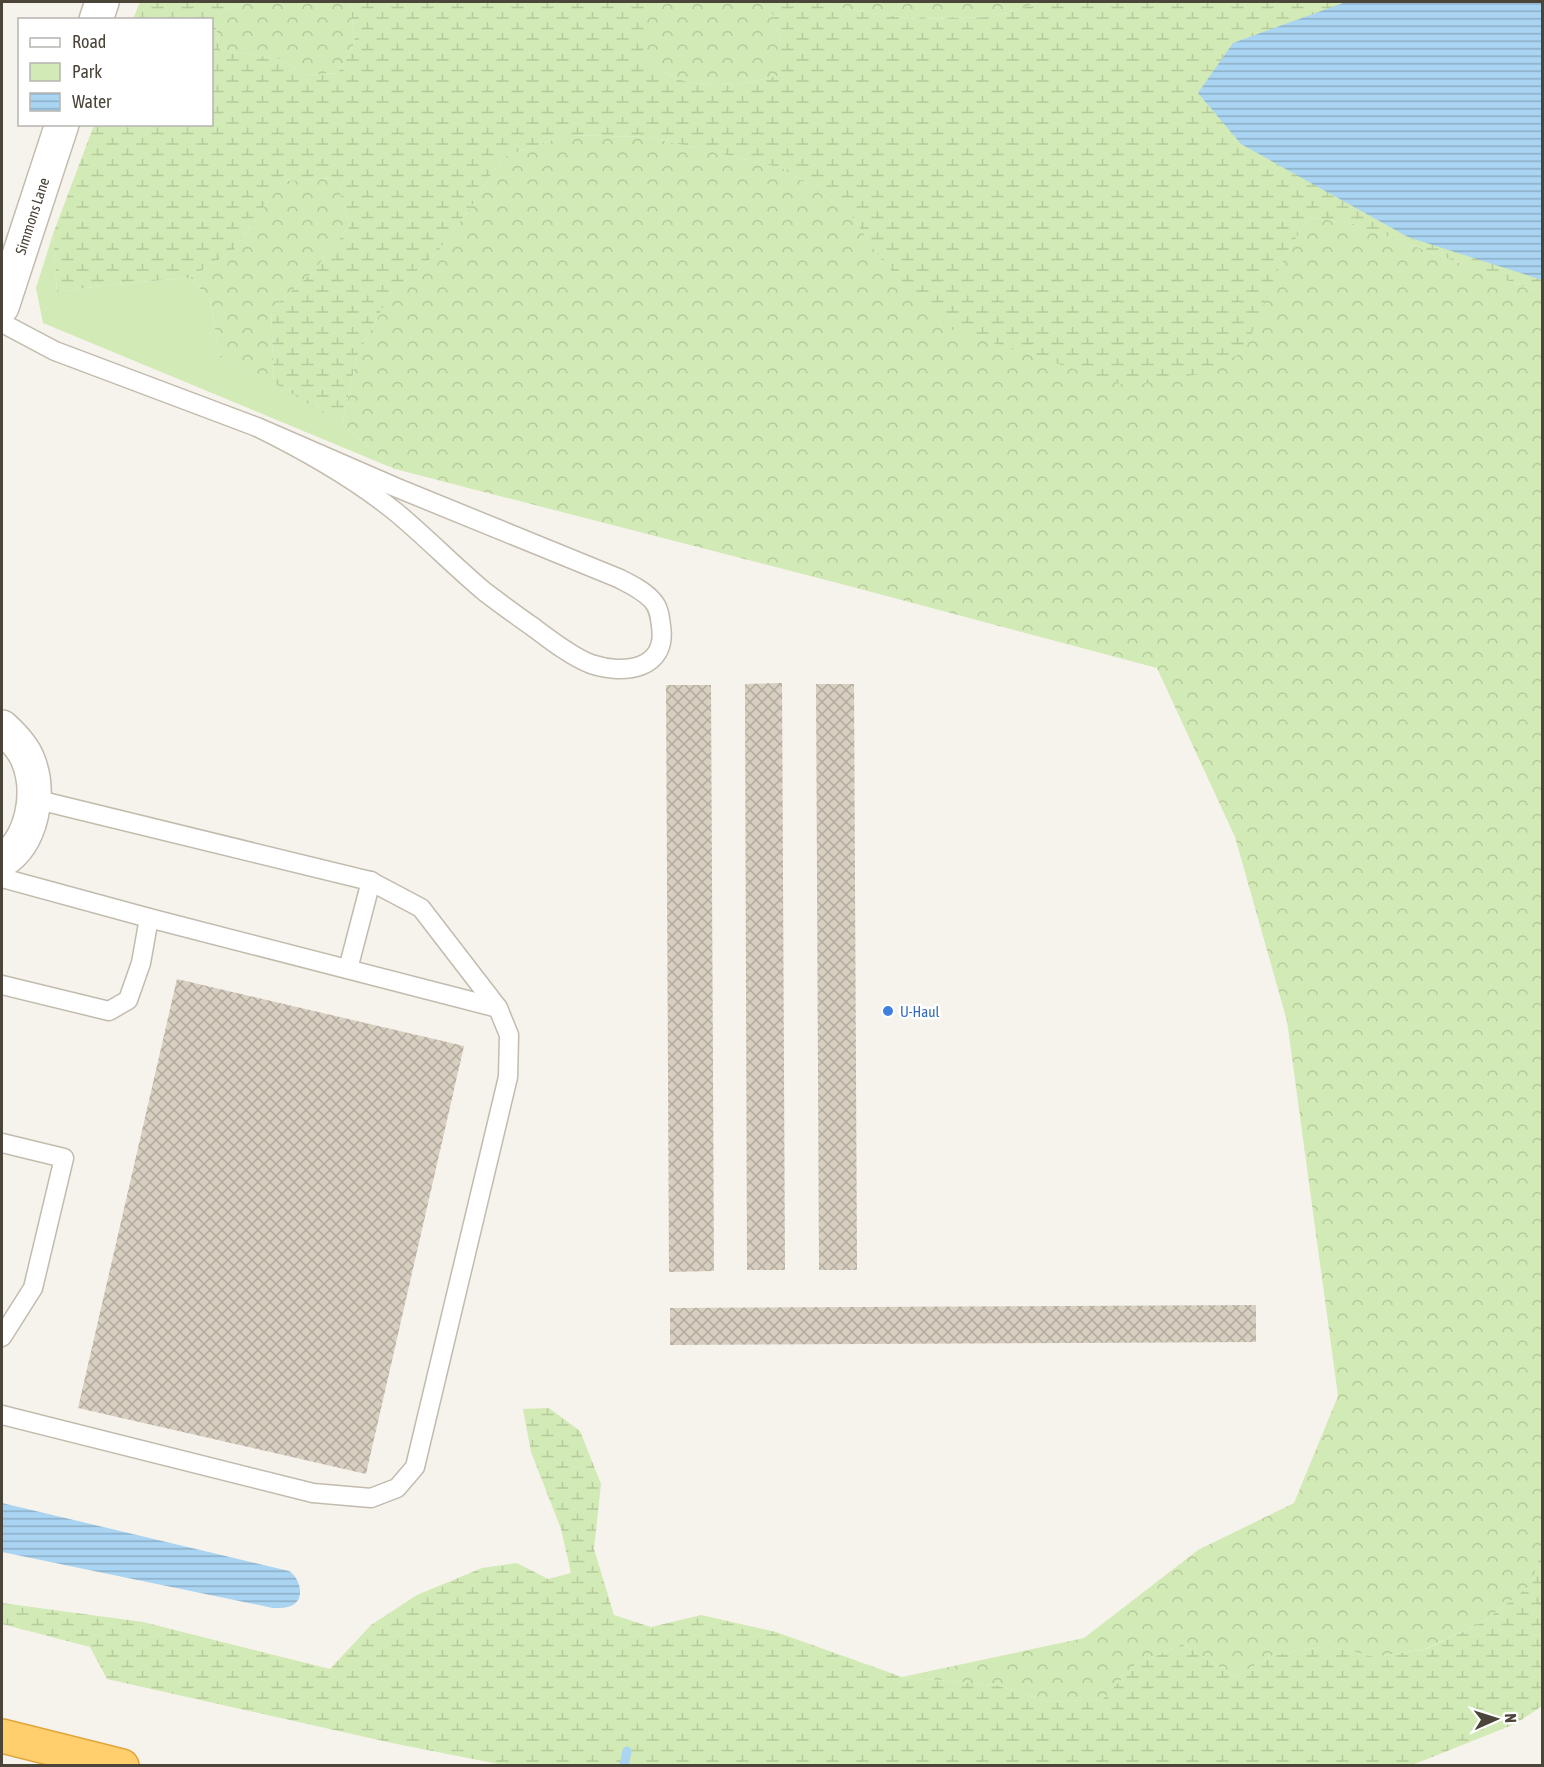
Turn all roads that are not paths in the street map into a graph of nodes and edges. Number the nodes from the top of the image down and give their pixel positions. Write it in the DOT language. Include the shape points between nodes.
graph roads {
  1 [pos="102,2"];
  2 [pos="97,18"];
  3 [pos="61,126"];
  4 [pos="2,307"];
  5 [pos="2,323"];
  6 [pos="257,427"];
  7 [pos="2,727"];
  8 [pos="34,799"];
  9 [pos="2,861"];
  10 [pos="2,878"];
  11 [pos="371,881"];
  12 [pos="148,918"];
  13 [pos="348,969"];
  14 [pos="2,986"];
  15 [pos="498,1008"];
  16 [pos="2,1143"];
  17 [pos="2,1337"];
  18 [pos="2,1414"];
  19 [pos="2,1736"];
  20 [pos="122,1766"];
  1 -- 2 [label="street"];
  3 -- 4 [label="street, Simmons Lane"];
  5 -- 6 [label="lane" via="56,351"];
  6 -- 6 [label="lane" via="366,490 485,591 554,643 590,664 634,669 656,655 662,630 659,613 654,601 639,589"];
  7 -- 8 [label="street" via="27,758"];
  8 -- 9 [label="street" via="27,827"];
  8 -- 11 [label="lane"];
  10 -- 12 [label="lane"];
  11 -- 13 [label="lane"];
  11 -- 15 [label="lane" via="421,908"];
  12 -- 13 [label="lane"];
  12 -- 14 [label="lane" via="141,963 128,1000 109,1011"];
  13 -- 15 [label="lane"];
  15 -- 18 [label="lane" via="510,1035 508,1077 416,1467 397,1488 371,1498 313,1493"];
  16 -- 17 [label="lane" via="64,1158 33,1288"];
  19 -- 20 [label="highway"];
}
